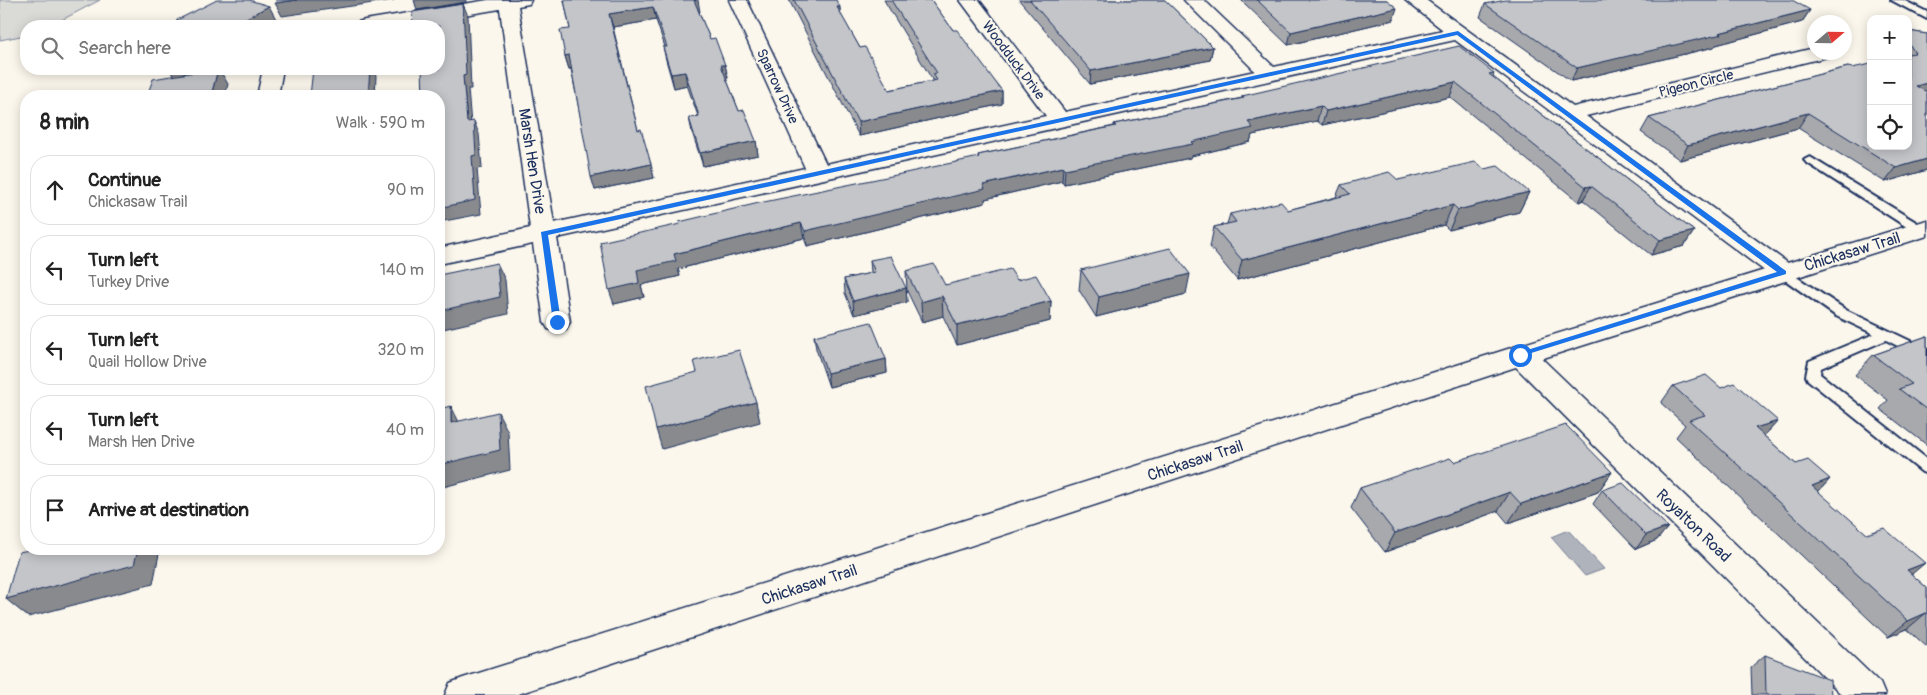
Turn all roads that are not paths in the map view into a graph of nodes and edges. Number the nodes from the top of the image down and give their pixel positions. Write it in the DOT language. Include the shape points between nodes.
graph roads {
  1 [pos="738,0"];
  2 [pos="968,0"];
  3 [pos="1193,0"];
  4 [pos="1896,0"];
  5 [pos="513,1"];
  6 [pos="1422,1"];
  7 [pos="1927,16"];
  8 [pos="401,20"];
  9 [pos="1458,33"];
  10 [pos="1807,56"];
  11 [pos="1270,74"];
  12 [pos="272,75"];
  13 [pos="269,90"];
  14 [pos="1569,114"];
  15 [pos="1060,120"];
  16 [pos="1810,160"];
  17 [pos="819,173"];
  18 [pos="1923,229"];
  19 [pos="544,233"];
  20 [pos="445,255"];
  21 [pos="1783,272"];
  22 [pos="557,322"];
  23 [pos="1886,334"];
  24 [pos="1520,355"];
  25 [pos="1927,356"];
  26 [pos="1927,468"];
  27 [pos="464,695"];
  28 [pos="1867,695"];
  1 -- 17 [label="street, Sparrow Drive"];
  2 -- 15 [label="street, Woodduck Drive"];
  3 -- 11 [label="street"];
  4 -- 7 [label="lane"];
  5 -- 8 [label="street"];
  5 -- 19 [label="street, Marsh Hen Drive"];
  6 -- 9 [label="street"];
  9 -- 11 [label="street"];
  9 -- 14 [label="street"];
  10 -- 14 [label="street, Pigeon Circle"];
  11 -- 15 [label="street"];
  12 -- 13 [label="street"];
  14 -- 21 [label="street"];
  15 -- 17 [label="street"];
  16 -- 18 [label="lane"];
  17 -- 19 [label="street"];
  18 -- 21 [label="street, Chickasaw Trail"];
  19 -- 20 [label="street"];
  19 -- 22 [label="street, Marsh Hen Drive"];
  21 -- 23 [label="lane" via="1841,313"];
  21 -- 24 [label="street, Chickasaw Trail"];
  23 -- 25 [label="lane"];
  23 -- 26 [label="lane" via="1814,365 1813,376"];
  24 -- 27 [label="street, Chickasaw Trail"];
  24 -- 28 [label="street, Royalton Road"];
}
